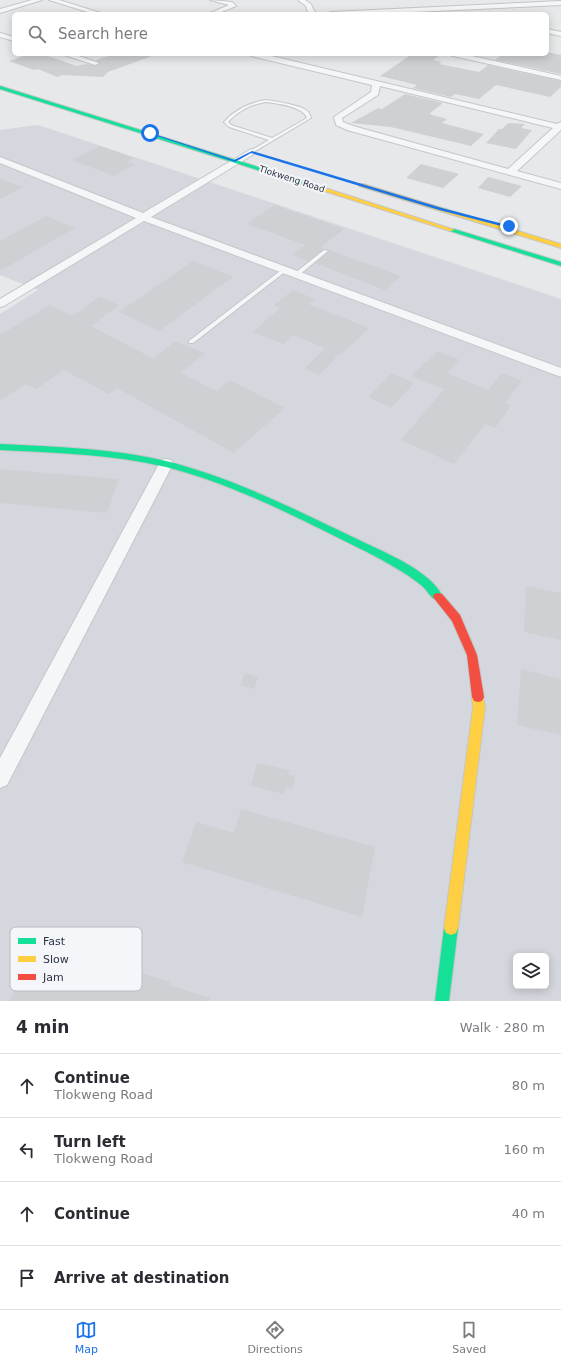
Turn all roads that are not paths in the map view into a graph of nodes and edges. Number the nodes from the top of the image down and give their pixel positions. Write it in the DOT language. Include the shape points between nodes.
graph roads {
  1 [pos="39,0"];
  2 [pos="52,0"];
  3 [pos="213,0"];
  4 [pos="301,0"];
  5 [pos="561,3"];
  6 [pos="449,9"];
  7 [pos="0,11"];
  8 [pos="94,12"];
  9 [pos="216,12"];
  10 [pos="312,12"];
  11 [pos="378,12"];
  12 [pos="457,12"];
  13 [pos="549,32"];
  14 [pos="561,34"];
  15 [pos="0,35"];
  16 [pos="12,38"];
  17 [pos="72,56"];
  18 [pos="262,56"];
  19 [pos="462,56"];
  20 [pos="95,63"];
  21 [pos="561,78"];
  22 [pos="376,83"];
  23 [pos="0,86"];
  24 [pos="560,126"];
  25 [pos="272,139"];
  26 [pos="239,148"];
  27 [pos="251,152"];
  28 [pos="264,156"];
  29 [pos="0,160"];
  30 [pos="235,161"];
  31 [pos="510,172"];
  32 [pos="353,183"];
  33 [pos="561,186"];
  34 [pos="441,209"];
  35 [pos="143,217"];
  36 [pos="561,242"];
  37 [pos="561,246"];
  38 [pos="326,251"];
  39 [pos="561,264"];
  40 [pos="284,270"];
  41 [pos="297,274"];
  42 [pos="0,304"];
  43 [pos="191,342"];
  44 [pos="561,373"];
  45 [pos="0,447"];
  46 [pos="166,464"];
  47 [pos="0,778"];
  48 [pos="442,1001"];
  1 -- 7 [label="street"];
  2 -- 8 [label="street"];
  3 -- 9 [label="street" via="233,6"];
  4 -- 10 [label="street" via="309,5"];
  5 -- 6 [label="street"];
  6 -- 11 [label="street"];
  6 -- 12 [label="street"];
  13 -- 14 [label="street"];
  15 -- 16 [label="street"];
  17 -- 20 [label="street"];
  18 -- 22 [label="street"];
  19 -- 21 [label="street"];
  22 -- 24 [label="street"];
  22 -- 31 [label="street" via="375,93 338,117 339,122 350,128"];
  23 -- 30 [label="main road, Tlokweng Road"];
  24 -- 31 [label="street"];
  25 -- 25 [label="lane" via="230,126 226,122 230,117 265,100 304,110 308,114 309,118"];
  25 -- 27 [label="lane"];
  26 -- 27 [label="main road, Tlokweng Road"];
  27 -- 28 [label="main road, Tlokweng Road"];
  27 -- 30 [label="street"];
  29 -- 35 [label="street"];
  30 -- 35 [label="street"];
  30 -- 39 [label="main road, Tlokweng Road"];
  31 -- 33 [label="street"];
  32 -- 34 [label="main road"];
  34 -- 36 [label="street"];
  34 -- 37 [label="main road"];
  35 -- 40 [label="street"];
  35 -- 42 [label="street"];
  38 -- 41 [label="lane"];
  40 -- 41 [label="street"];
  40 -- 43 [label="lane"];
  41 -- 44 [label="street"];
  45 -- 46 [label="main road" via="77,451"];
  46 -- 47 [label="street"];
  46 -- 48 [label="main road" via="278,504 390,560 426,583 456,618 472,655 479,707"];
}
